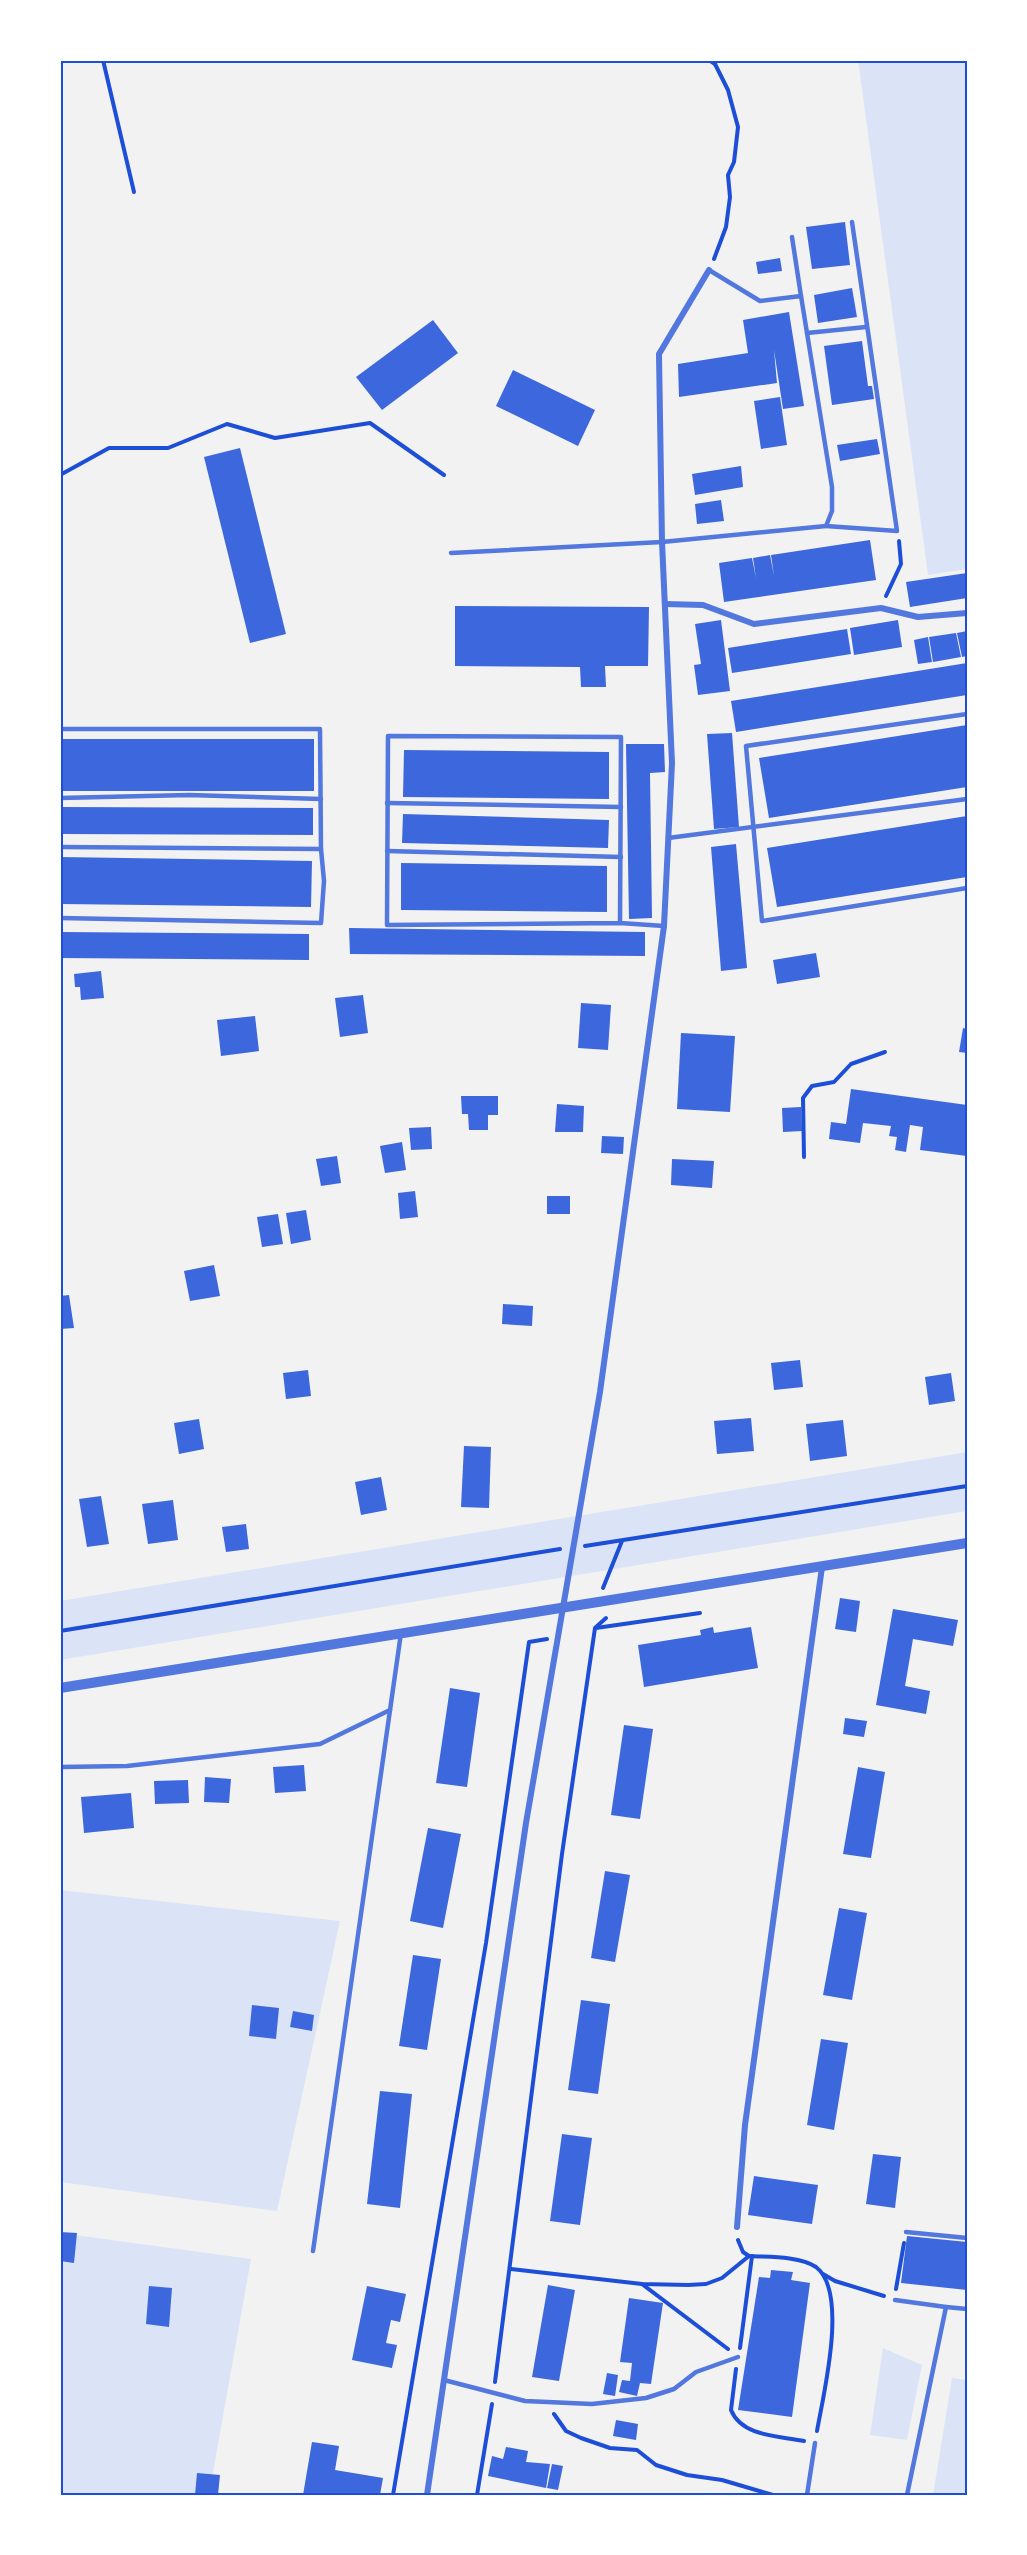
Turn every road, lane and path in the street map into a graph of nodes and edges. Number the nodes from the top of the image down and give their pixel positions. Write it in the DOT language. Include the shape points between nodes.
graph roads {
  1 [pos="103,60"];
  2 [pos="709,60"];
  3 [pos="715,62"];
  4 [pos="134,192"];
  5 [pos="852,222"];
  6 [pos="792,237"];
  7 [pos="709,270"];
  8 [pos="801,296"];
  9 [pos="866,327"];
  10 [pos="807,333"];
  11 [pos="444,475"];
  12 [pos="60,476"];
  13 [pos="826,526"];
  14 [pos="897,531"];
  15 [pos="662,542"];
  16 [pos="451,553"];
  17 [pos="665,604"];
  18 [pos="881,608"];
  19 [pos="967,613"];
  20 [pos="967,714"];
  21 [pos="60,729"];
  22 [pos="60,798"];
  23 [pos="321,799"];
  24 [pos="967,799"];
  25 [pos="387,803"];
  26 [pos="621,807"];
  27 [pos="752,827"];
  28 [pos="668,838"];
  29 [pos="60,848"];
  30 [pos="321,849"];
  31 [pos="387,851"];
  32 [pos="621,857"];
  33 [pos="967,888"];
  34 [pos="60,918"];
  35 [pos="620,923"];
  36 [pos="664,926"];
  37 [pos="885,1052"];
  38 [pos="804,1157"];
  39 [pos="967,1486"];
  40 [pos="622,1541"];
  41 [pos="967,1543"];
  42 [pos="573,1547"];
  43 [pos="822,1567"];
  44 [pos="603,1589"];
  45 [pos="562,1607"];
  46 [pos="700,1613"];
  47 [pos="606,1617"];
  48 [pos="595,1628"];
  49 [pos="60,1631"];
  50 [pos="402,1631"];
  51 [pos="557,1637"];
  52 [pos="60,1688"];
  53 [pos="390,1710"];
  54 [pos="60,1767"];
  55 [pos="737,2227"];
  56 [pos="906,2232"];
  57 [pos="967,2238"];
  58 [pos="314,2251"];
  59 [pos="751,2256"];
  60 [pos="511,2269"];
  61 [pos="823,2273"];
  62 [pos="895,2300"];
  63 [pos="946,2307"];
  64 [pos="967,2309"];
  65 [pos="738,2357"];
  66 [pos="444,2380"];
  67 [pos="494,2395"];
  68 [pos="547,2404"];
  69 [pos="814,2443"];
  70 [pos="393,2495"];
  71 [pos="427,2495"];
  72 [pos="477,2495"];
  73 [pos="772,2495"];
  74 [pos="807,2495"];
  75 [pos="907,2495"];
  1 -- 4 [label="path"];
  2 -- 3 [label="path"];
  3 -- 7 [label="path" via="738,127 734,162 728,175 726,227"];
  5 -- 9 [label="lane"];
  6 -- 8 [label="lane"];
  7 -- 8 [label="lane" via="760,301"];
  7 -- 15 [label="street" via="659,354"];
  8 -- 10 [label="lane"];
  9 -- 10 [label="lane"];
  9 -- 14 [label="lane"];
  10 -- 13 [label="lane" via="832,487 832,511"];
  11 -- 12 [label="path" via="370,423 275,438 226,424 168,447 109,448"];
  13 -- 14 [label="lane"];
  13 -- 15 [label="lane"];
  14 -- 18 [label="path" via="901,564"];
  15 -- 16 [label="lane"];
  15 -- 17 [label="street"];
  17 -- 18 [label="street" via="703,605 754,624"];
  17 -- 28 [label="street" via="671,778"];
  18 -- 19 [label="street" via="918,617"];
  20 -- 27 [label="lane" via="746,746"];
  21 -- 23 [label="lane" via="320,729"];
  22 -- 23 [label="lane" via="189,795"];
  23 -- 30 [label="lane"];
  24 -- 27 [label="lane"];
  25 -- 26 [label="lane"];
  25 -- 26 [label="lane" via="387,736 621,737"];
  25 -- 31 [label="lane"];
  26 -- 32 [label="lane"];
  27 -- 28 [label="lane"];
  27 -- 33 [label="lane" via="762,921"];
  28 -- 36 [label="street"];
  29 -- 30 [label="lane"];
  30 -- 34 [label="lane" via="321,923"];
  31 -- 32 [label="lane"];
  31 -- 35 [label="lane" via="387,925"];
  32 -- 35 [label="lane"];
  35 -- 36 [label="lane"];
  36 -- 42 [label="street" via="600,1392"];
  37 -- 38 [label="path" via="851,1064 834,1082 812,1086 803,1098"];
  39 -- 40 [label="path"];
  40 -- 42 [label="path"];
  40 -- 44 [label="path"];
  41 -- 43 [label="street"];
  42 -- 45 [label="street"];
  42 -- 49 [label="path"];
  43 -- 45 [label="street"];
  43 -- 55 [label="street" via="745,2125"];
  45 -- 50 [label="street"];
  45 -- 51 [label="street"];
  46 -- 48 [label="path"];
  47 -- 48 [label="path"];
  48 -- 60 [label="path" via="562,1854"];
  50 -- 52 [label="street"];
  50 -- 53 [label="lane"];
  51 -- 66 [label="street" via="524,1834"];
  51 -- 70 [label="path" via="529,1642 486,1942"];
  53 -- 54 [label="lane" via="320,1744 127,1766"];
  53 -- 58 [label="lane"];
  55 -- 59 [label="path" via="739,2247"];
  56 -- 57 [label="lane"];
  56 -- 62 [label="path"];
  59 -- 60 [label="path" via="722,2278 688,2286"];
  59 -- 61 [label="path" via="811,2264"];
  59 -- 65 [label="path"];
  60 -- 67 [label="path"];
  61 -- 62 [label="path" via="835,2281"];
  61 -- 69 [label="path" via="832,2295 830,2354"];
  62 -- 63 [label="lane"];
  63 -- 64 [label="lane"];
  63 -- 75 [label="lane"];
  65 -- 68 [label="lane" via="696,2372 674,2390 646,2398"];
  66 -- 67 [label="lane"];
  66 -- 71 [label="street"];
  67 -- 68 [label="lane"];
  67 -- 72 [label="path"];
  68 -- 73 [label="path" via="566,2430 581,2438 610,2448 637,2450 656,2465 687,2475 722,2480"];
  69 -- 74 [label="lane"];
}
